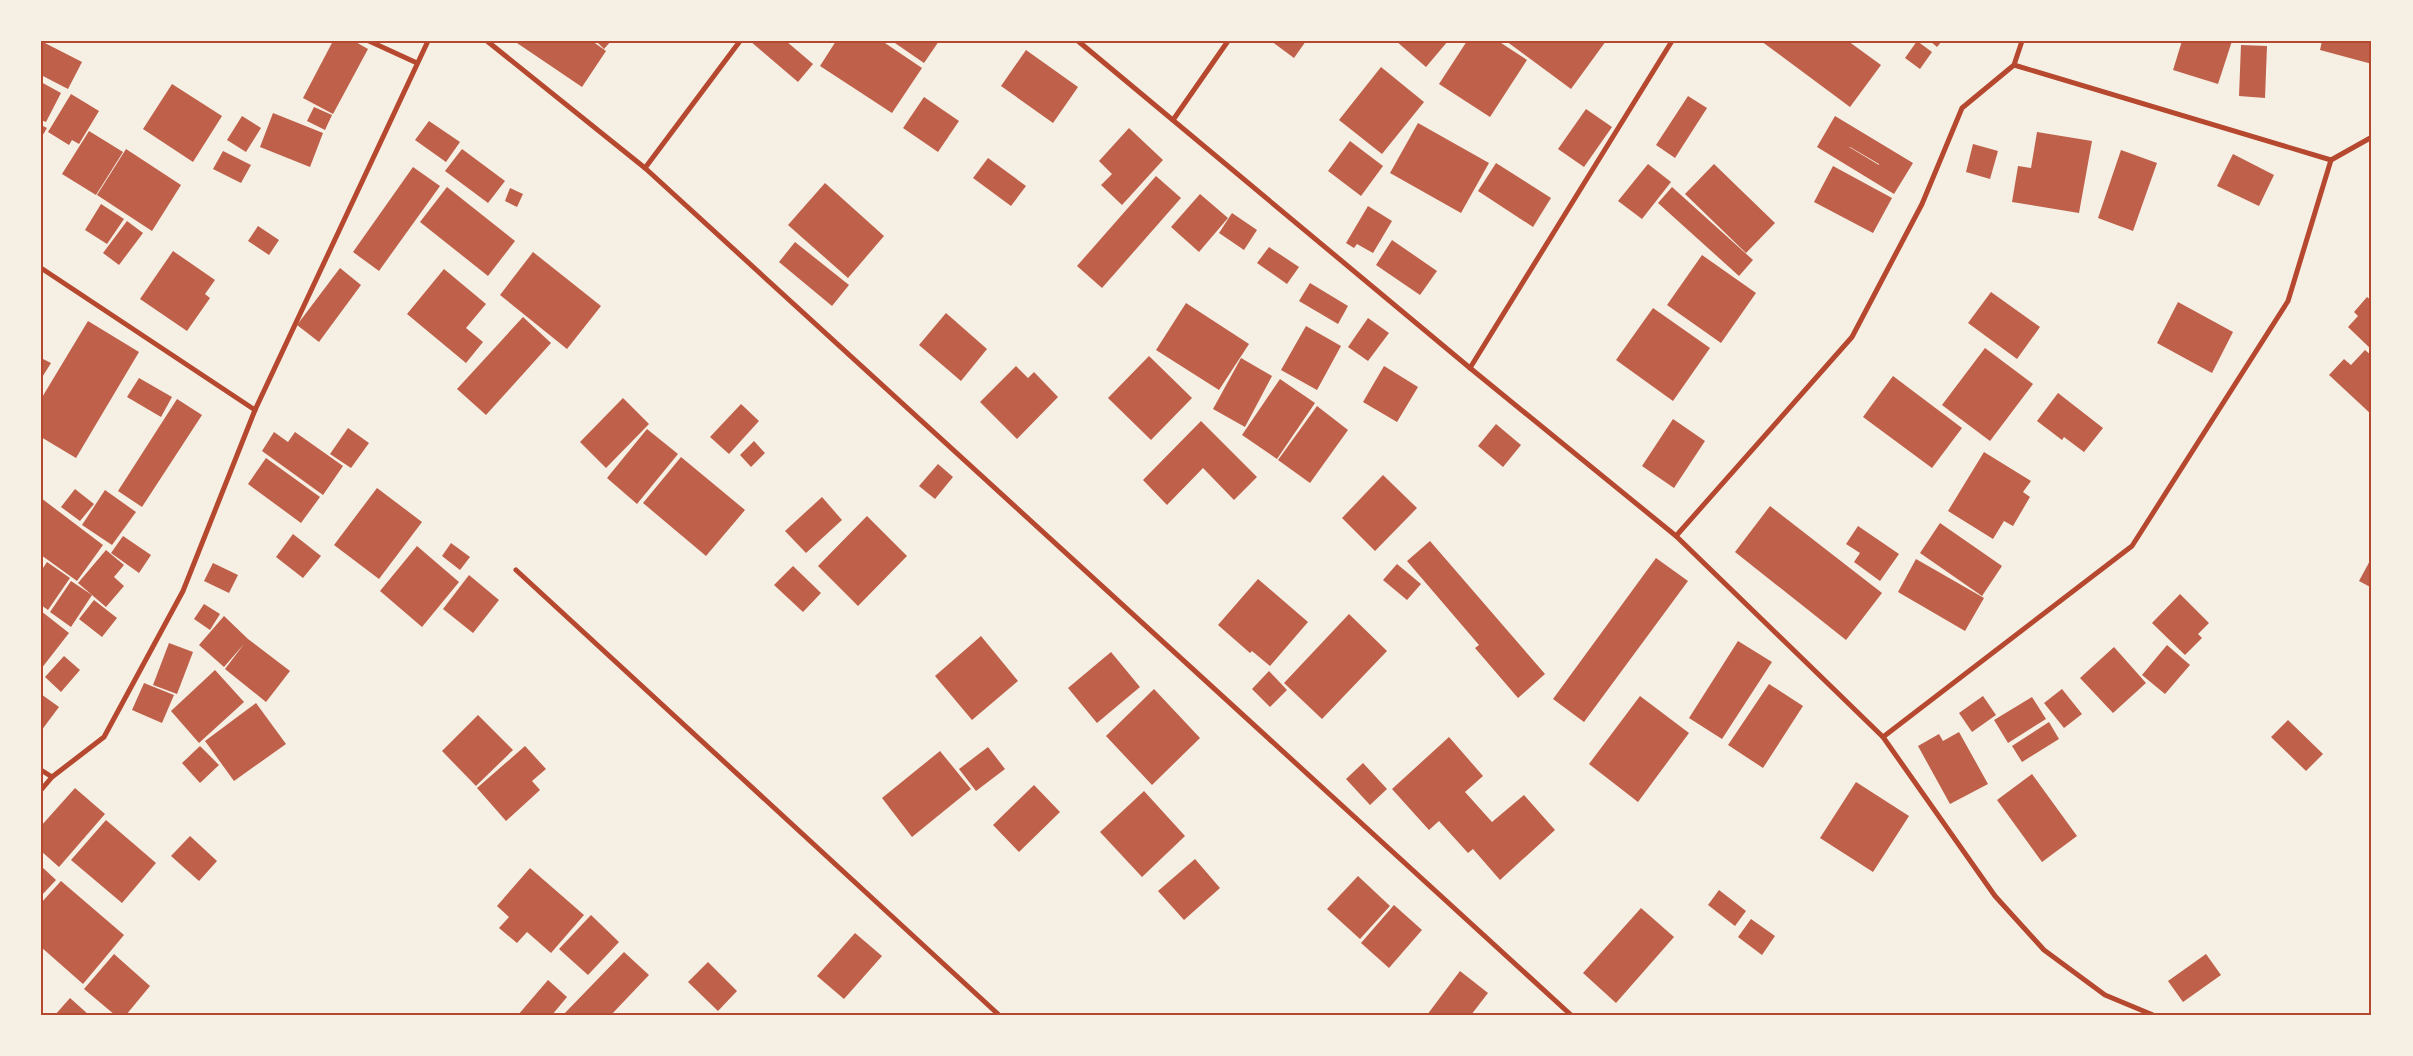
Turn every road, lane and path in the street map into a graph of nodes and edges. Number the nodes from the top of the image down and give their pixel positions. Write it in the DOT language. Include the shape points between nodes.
graph roads {
  1 [pos="369,41"];
  2 [pos="428,41"];
  3 [pos="487,41"];
  4 [pos="740,41"];
  5 [pos="1078,41"];
  6 [pos="1228,41"];
  7 [pos="1672,41"];
  8 [pos="2022,41"];
  9 [pos="417,63"];
  10 [pos="2014,65"];
  11 [pos="1173,120"];
  12 [pos="2372,137"];
  13 [pos="2331,160"];
  14 [pos="645,168"];
  15 [pos="41,268"];
  16 [pos="1470,368"];
  17 [pos="255,410"];
  18 [pos="1676,536"];
  19 [pos="516,570"];
  20 [pos="1883,737"];
  21 [pos="41,770"];
  22 [pos="52,777"];
  23 [pos="41,790"];
  24 [pos="999,1015"];
  25 [pos="1571,1015"];
  26 [pos="2153,1015"];
  1 -- 9 [label="street"];
  2 -- 9 [label="street"];
  3 -- 14 [label="street"];
  4 -- 14 [label="street"];
  5 -- 11 [label="street"];
  6 -- 11 [label="street"];
  7 -- 16 [label="street"];
  8 -- 10 [label="street"];
  9 -- 17 [label="street"];
  10 -- 13 [label="street"];
  10 -- 18 [label="street" via="1962,108 1922,204 1852,337"];
  11 -- 16 [label="street"];
  12 -- 13 [label="street"];
  13 -- 20 [label="street" via="2288,301 2132,546"];
  14 -- 25 [label="street"];
  15 -- 17 [label="street"];
  16 -- 18 [label="street"];
  17 -- 22 [label="street" via="183,591 104,737"];
  18 -- 20 [label="street"];
  19 -- 24 [label="street"];
  20 -- 26 [label="street" via="1995,896 2044,950 2105,995"];
  21 -- 22 [label="street"];
  22 -- 23 [label="street"];
}
